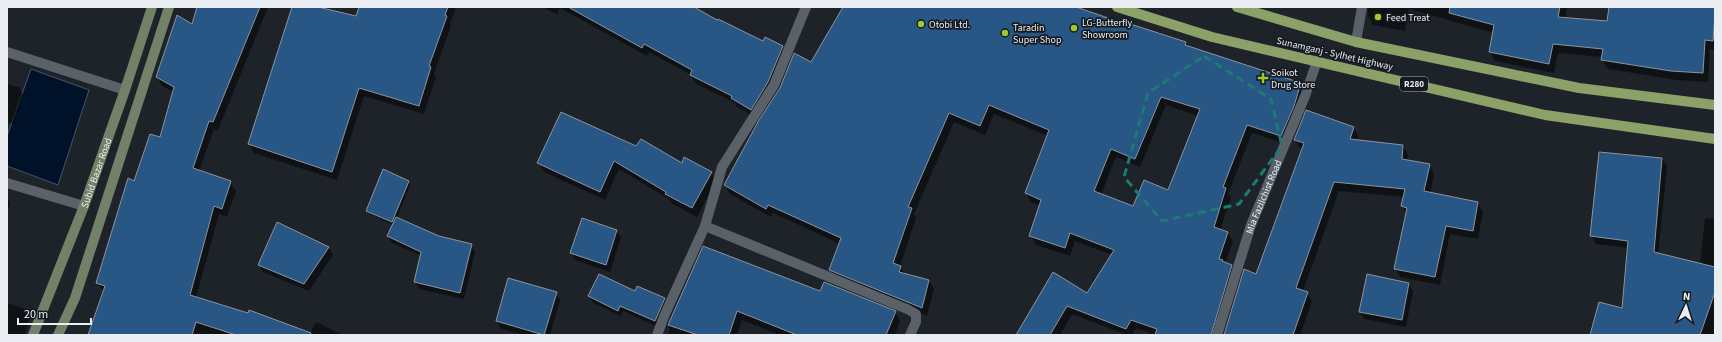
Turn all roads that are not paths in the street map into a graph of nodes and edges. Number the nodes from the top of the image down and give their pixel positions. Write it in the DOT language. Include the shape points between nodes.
graph roads {
  1 [pos="152,7"];
  2 [pos="169,7"];
  3 [pos="806,7"];
  4 [pos="1118,7"];
  5 [pos="1237,7"];
  6 [pos="1362,7"];
  7 [pos="1356,42"];
  8 [pos="7,52"];
  9 [pos="1317,61"];
  10 [pos="126,90"];
  11 [pos="1715,105"];
  12 [pos="1715,139"];
  13 [pos="7,183"];
  14 [pos="84,206"];
  15 [pos="705,226"];
  16 [pos="33,335"];
  17 [pos="58,335"];
  18 [pos="657,335"];
  19 [pos="910,335"];
  20 [pos="1217,335"];
  1 -- 10 [label="main road, Subid Bazar Road"];
  2 -- 17 [label="main road, Subid Bazar Road" via="75,298"];
  3 -- 15 [label="street" via="774,85 722,167"];
  4 -- 9 [label="main road, Sunamganj - Sylhet Highway / R280" via="1212,37"];
  5 -- 7 [label="main road, Sunamganj - Sylhet Highway"];
  6 -- 7 [label="street"];
  7 -- 11 [label="main road, Sunamganj - Sylhet Highway" via="1578,88"];
  8 -- 10 [label="street"];
  9 -- 12 [label="main road, Sunamganj - Sylhet Highway / R280" via="1545,115"];
  9 -- 20 [label="street, Mia Fazilchist Road" via="1251,225"];
  10 -- 14 [label="main road, Subid Bazar Road"];
  13 -- 14 [label="street"];
  14 -- 16 [label="main road, Subid Bazar Road"];
  15 -- 18 [label="street"];
  15 -- 19 [label="street" via="907,309 916,314 916,322"];
}
